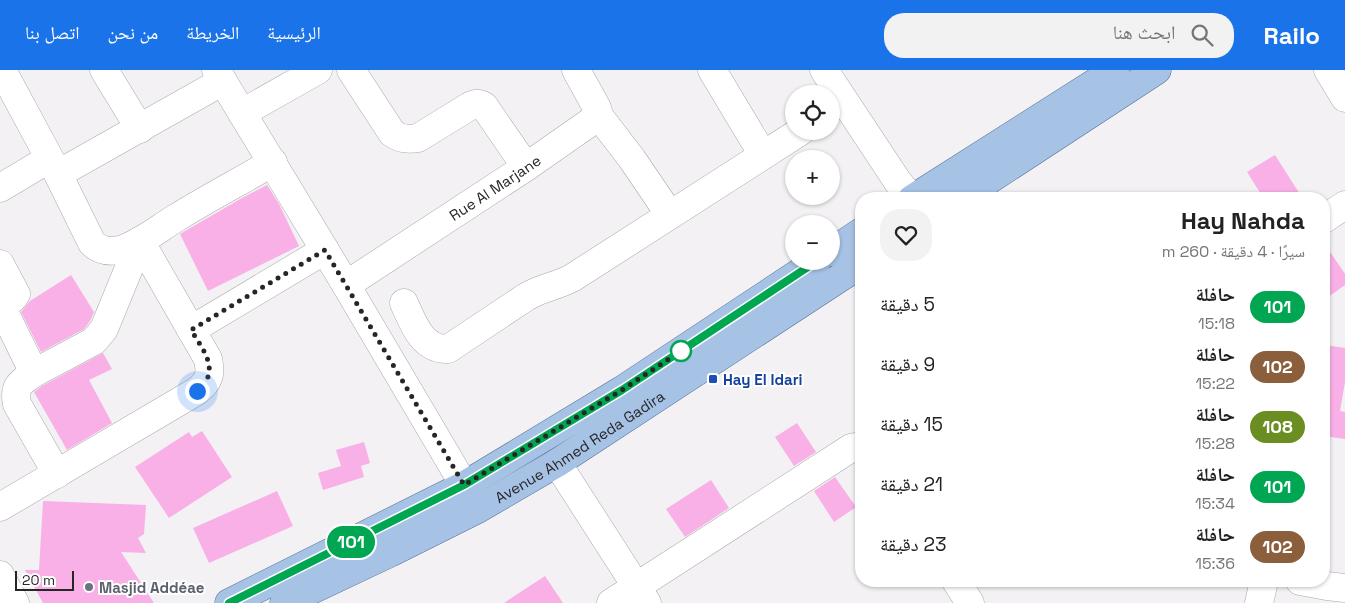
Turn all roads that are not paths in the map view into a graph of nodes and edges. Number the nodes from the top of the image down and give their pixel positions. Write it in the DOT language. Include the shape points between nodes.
graph roads {
  1 [pos="104,70"];
  2 [pos="318,70"];
  3 [pos="350,70"];
  4 [pos="576,70"];
  5 [pos="712,70"];
  6 [pos="824,70"];
  7 [pos="1115,70"];
  8 [pos="1157,70"];
  9 [pos="1328,70"];
  10 [pos="2,72"];
  11 [pos="219,76"];
  12 [pos="830,85"];
  13 [pos="1345,98"];
  14 [pos="840,108"];
  15 [pos="242,113"];
  16 [pos="599,116"];
  17 [pos="140,129"];
  18 [pos="787,140"];
  19 [pos="763,155"];
  20 [pos="273,162"];
  21 [pos="526,167"];
  22 [pos="55,168"];
  23 [pos="0,188"];
  24 [pos="906,192"];
  25 [pos="923,192"];
  26 [pos="971,192"];
  27 [pos="1345,205"];
  28 [pos="670,215"];
  29 [pos="1330,215"];
  30 [pos="855,236"];
  31 [pos="140,241"];
  32 [pos="840,246"];
  33 [pos="325,250"];
  34 [pos="0,264"];
  35 [pos="855,268"];
  36 [pos="803,270"];
  37 [pos="346,285"];
  38 [pos="404,303"];
  39 [pos="191,330"];
  40 [pos="34,373"];
  41 [pos="855,447"];
  42 [pos="557,463"];
  43 [pos="57,474"];
  44 [pos="464,485"];
  45 [pos="0,507"];
  46 [pos="478,509"];
  47 [pos="0,575"];
  48 [pos="1330,586"];
  49 [pos="960,587"];
  50 [pos="1262,587"];
  51 [pos="1345,588"];
  52 [pos="641,595"];
  53 [pos="16,603"];
  54 [pos="229,603"];
  55 [pos="284,603"];
  56 [pos="611,603"];
  57 [pos="970,603"];
  58 [pos="1258,603"];
  1 -- 17 [label="street"];
  2 -- 15 [label="street"];
  3 -- 21 [label="street" via="397,137 418,138 470,106 480,104"];
  4 -- 16 [label="street"];
  5 -- 19 [label="street"];
  6 -- 12 [label="street"];
  7 -- 25 [label="main road"];
  8 -- 26 [label="main road"];
  9 -- 13 [label="street"];
  10 -- 22 [label="street"];
  11 -- 15 [label="street"];
  11 -- 17 [label="street"];
  14 -- 24 [label="street"];
  15 -- 20 [label="street"];
  16 -- 21 [label="street, Rue Al Marjane"];
  16 -- 28 [label="street"];
  17 -- 22 [label="street"];
  18 -- 19 [label="street"];
  19 -- 28 [label="street"];
  20 -- 31 [label="street"];
  20 -- 33 [label="street"];
  21 -- 37 [label="street, Rue Al Marjane"];
  22 -- 23 [label="street" via="42,163"];
  22 -- 31 [label="street" via="96,248 111,251"];
  27 -- 29 [label="street"];
  28 -- 38 [label="street" via="564,282 526,297 448,349 426,343 413,325"];
  30 -- 32 [label="main road"];
  31 -- 39 [label="street"];
  31 -- 40 [label="street" via="104,329 94,341"];
  33 -- 37 [label="street"];
  33 -- 39 [label="street"];
  34 -- 40 [label="street" via="16,294 5,304 4,312"];
  35 -- 42 [label="main road, Avenue Ahmed Reda Gadira"];
  36 -- 44 [label="main road, Avenue Ahmed Reda Gadira" via="622,390"];
  37 -- 44 [label="street"];
  39 -- 43 [label="street" via="208,358 209,375 203,386"];
  40 -- 43 [label="street" via="18,386 15,392 17,404"];
  41 -- 52 [label="street"];
  42 -- 46 [label="main road, Avenue Ahmed Reda Gadira"];
  42 -- 52 [label="street"];
  43 -- 45 [label="street"];
  44 -- 46 [label="street"];
  44 -- 54 [label="main road, Avenue Ahmed Reda Gadira"];
  46 -- 55 [label="main road, Avenue Ahmed Reda Gadira"];
  47 -- 53 [label="street"];
  48 -- 51 [label="street"];
  49 -- 57 [label="street"];
  50 -- 58 [label="street"];
  52 -- 56 [label="street"];
}
